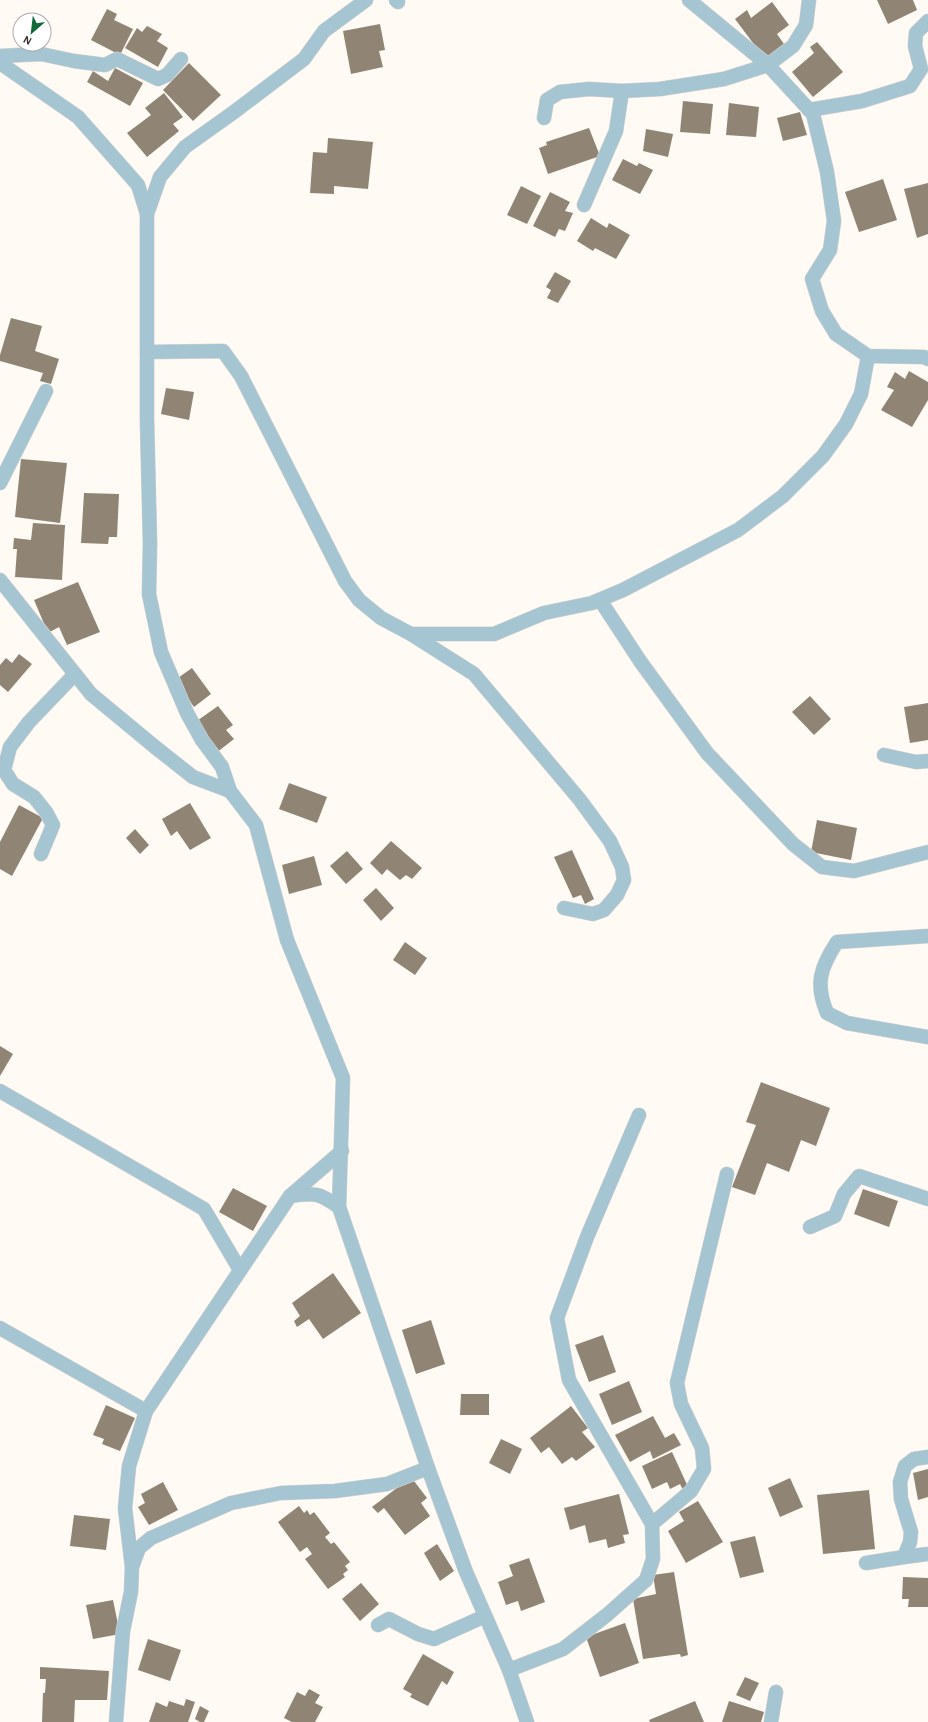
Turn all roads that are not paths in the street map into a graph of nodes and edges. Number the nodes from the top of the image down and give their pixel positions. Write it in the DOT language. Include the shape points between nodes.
graph roads {
  1 [pos="366,0"];
  2 [pos="689,0"];
  3 [pos="809,0"];
  4 [pos="928,21"];
  5 [pos="0,56"];
  6 [pos="181,59"];
  7 [pos="0,63"];
  8 [pos="768,65"];
  9 [pos="622,91"];
  10 [pos="809,110"];
  11 [pos="544,118"];
  12 [pos="584,205"];
  13 [pos="147,214"];
  14 [pos="147,352"];
  15 [pos="868,356"];
  16 [pos="928,359"];
  17 [pos="46,391"];
  18 [pos="0,483"];
  19 [pos="0,580"];
  20 [pos="600,600"];
  21 [pos="411,634"];
  22 [pos="76,674"];
  23 [pos="884,755"];
  24 [pos="928,761"];
  25 [pos="230,791"];
  26 [pos="928,852"];
  27 [pos="41,854"];
  28 [pos="564,908"];
  29 [pos="928,936"];
  30 [pos="928,1037"];
  31 [pos="0,1091"];
  32 [pos="639,1115"];
  33 [pos="342,1151"];
  34 [pos="727,1174"];
  35 [pos="290,1196"];
  36 [pos="928,1199"];
  37 [pos="340,1207"];
  38 [pos="810,1227"];
  39 [pos="240,1270"];
  40 [pos="0,1328"];
  41 [pos="146,1411"];
  42 [pos="928,1457"];
  43 [pos="428,1468"];
  44 [pos="652,1524"];
  45 [pos="928,1554"];
  46 [pos="904,1557"];
  47 [pos="866,1563"];
  48 [pos="132,1567"];
  49 [pos="485,1616"];
  50 [pos="378,1625"];
  51 [pos="509,1670"];
  52 [pos="776,1692"];
  53 [pos="116,1722"];
  54 [pos="527,1722"];
  55 [pos="771,1722"];
  1 -- 13 [label="street" via="324,31 304,59 185,147 160,178"];
  2 -- 8 [label="street"];
  3 -- 8 [label="street" via="806,25 794,46"];
  4 -- 10 [label="street" via="916,33 915,46 921,69 910,86 862,100"];
  5 -- 6 [label="street" via="41,54 105,65 117,59 158,79 167,75"];
  7 -- 13 [label="street" via="78,117 138,185"];
  8 -- 9 [label="street" via="724,79 660,89"];
  8 -- 10 [label="street"];
  9 -- 11 [label="street" via="589,89 560,92 547,100"];
  9 -- 12 [label="street" via="616,131"];
  10 -- 15 [label="street" via="813,114 827,172 834,221 830,250 812,279 822,311 836,334"];
  13 -- 14 [label="street"];
  14 -- 21 [label="street" via="223,351 241,376 345,581 359,600 381,618"];
  14 -- 25 [label="street" via="149,594 164,659 187,713 202,740 222,767"];
  15 -- 16 [label="street"];
  15 -- 20 [label="street" via="861,394 846,424 823,456 783,496 738,530"];
  17 -- 18 [label="street"];
  19 -- 22 [label="street"];
  20 -- 21 [label="street" via="544,613 494,634"];
  20 -- 26 [label="street" via="640,661 707,753 793,844 822,867 854,871"];
  21 -- 28 [label="street" via="474,674 580,800 610,841 622,867 624,880 618,895 604,910 592,914"];
  22 -- 25 [label="street" via="91,694 194,777"];
  22 -- 27 [label="street" via="10,747 4,770 13,784 38,802 53,825"];
  23 -- 24 [label="street" via="916,762"];
  25 -- 33 [label="street" via="256,825 287,940 343,1078"];
  29 -- 30 [label="street" via="837,942 829,954 819,980 820,997 827,1013 847,1023"];
  31 -- 39 [label="street" via="204,1209"];
  32 -- 44 [label="street" via="587,1237 557,1318 569,1380"];
  33 -- 35 [label="street"];
  33 -- 37 [label="street"];
  34 -- 44 [label="street" via="677,1383 681,1404 702,1448 704,1469 691,1491"];
  35 -- 37 [label="street" via="324,1196"];
  35 -- 39 [label="street"];
  36 -- 38 [label="street" via="859,1176 844,1194 835,1216"];
  37 -- 43 [label="street"];
  39 -- 41 [label="street"];
  40 -- 41 [label="street"];
  41 -- 48 [label="street" via="129,1466 125,1508"];
  42 -- 46 [label="street" via="914,1459 905,1466 900,1482 911,1532"];
  43 -- 48 [label="street" via="387,1484 335,1491 281,1493 231,1503 151,1538 139,1548"];
  43 -- 49 [label="street"];
  44 -- 51 [label="street" via="653,1559 646,1580 563,1649"];
  45 -- 46 [label="street"];
  46 -- 47 [label="street"];
  48 -- 53 [label="street" via="131,1592 123,1631"];
  49 -- 50 [label="street" via="434,1639 389,1619"];
  49 -- 51 [label="street"];
  51 -- 54 [label="street"];
  52 -- 55 [label="street"];
}
